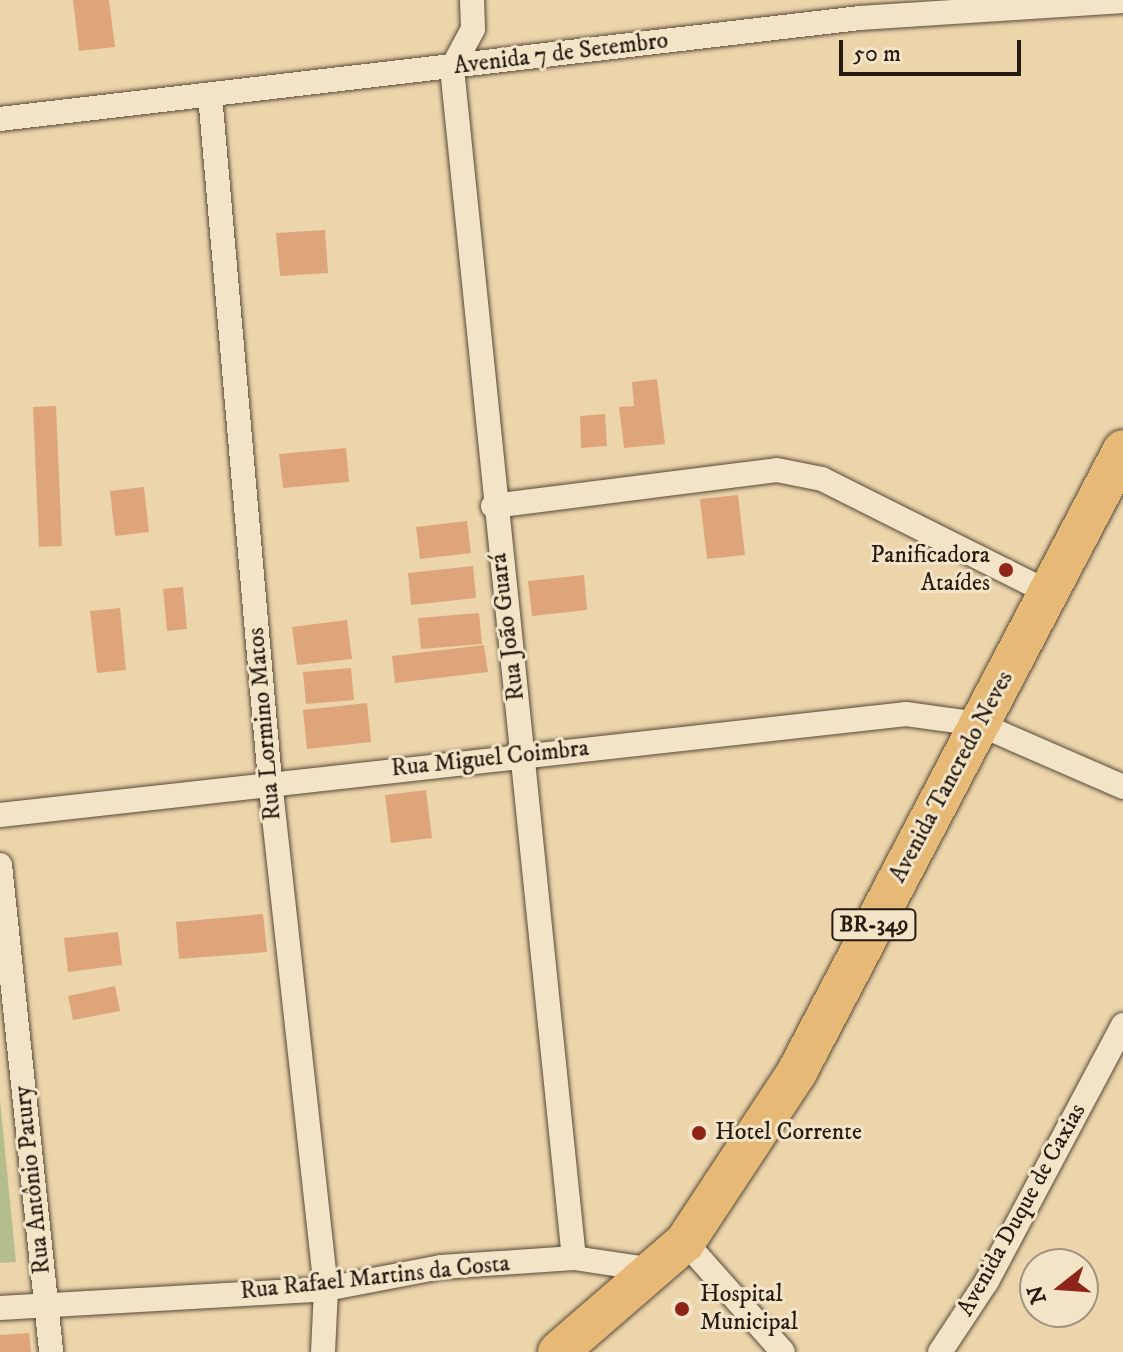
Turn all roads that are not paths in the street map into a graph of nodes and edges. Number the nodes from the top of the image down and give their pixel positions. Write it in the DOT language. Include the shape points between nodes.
graph roads {
  1 [pos="472,0"];
  2 [pos="1123,1"];
  3 [pos="858,9"];
  4 [pos="452,68"];
  5 [pos="210,95"];
  6 [pos="0,119"];
  7 [pos="1123,450"];
  8 [pos="493,506"];
  9 [pos="1048,592"];
  10 [pos="979,724"];
  11 [pos="523,756"];
  12 [pos="270,781"];
  13 [pos="1123,787"];
  14 [pos="0,815"];
  15 [pos="0,865"];
  16 [pos="1123,1025"];
  17 [pos="685,1242"];
  18 [pos="574,1258"];
  19 [pos="653,1270"];
  20 [pos="326,1289"];
  21 [pos="45,1305"];
  22 [pos="0,1308"];
  23 [pos="51,1352"];
  24 [pos="323,1352"];
  25 [pos="558,1352"];
  26 [pos="783,1352"];
  27 [pos="940,1352"];
  1 -- 4 [label="street" via="473,29"];
  2 -- 3 [label="street, Avenida 7 de Setembro"];
  3 -- 4 [label="street, Avenida 7 de Setembro"];
  4 -- 5 [label="street, Avenida 7 de Setembro"];
  4 -- 8 [label="street, Rua João Guará"];
  5 -- 6 [label="street, Avenida 7 de Setembro"];
  5 -- 12 [label="street, Rua Lormino Matos"];
  7 -- 9 [label="main road, Avenida Tancredo Neves / BR-349"];
  8 -- 9 [label="street" via="777,470 822,479"];
  8 -- 11 [label="street, Rua João Guará"];
  9 -- 10 [label="main road, Avenida Tancredo Neves / BR-349"];
  10 -- 11 [label="street, Rua Miguel Coimbra" via="906,714"];
  10 -- 13 [label="street"];
  10 -- 17 [label="main road, Avenida Tancredo Neves / BR-349" via="797,1072"];
  11 -- 12 [label="street, Rua Miguel Coimbra"];
  11 -- 18 [label="street, Rua João Guará"];
  12 -- 14 [label="street, Rua Miguel Coimbra"];
  12 -- 20 [label="street, Rua Lormino Matos"];
  15 -- 21 [label="street, Rua Antônio Patury"];
  16 -- 27 [label="street, Avenida Duque de Caxias" via="987,1281"];
  17 -- 19 [label="main road, Avenida Tancredo Neves / BR-349"];
  17 -- 26 [label="street"];
  18 -- 19 [label="street, Rua Rafael Martins da Costa"];
  18 -- 20 [label="street, Rua Rafael Martins da Costa" via="441,1267"];
  19 -- 25 [label="main road, Avenida Tancredo Neves / BR-349"];
  20 -- 21 [label="street, Rua Rafael Martins da Costa"];
  20 -- 24 [label="street, Rua Lormino Matos"];
  21 -- 22 [label="street, Rua Rafael Martins da Costa"];
  21 -- 23 [label="street, Rua Antônio Patury"];
}
